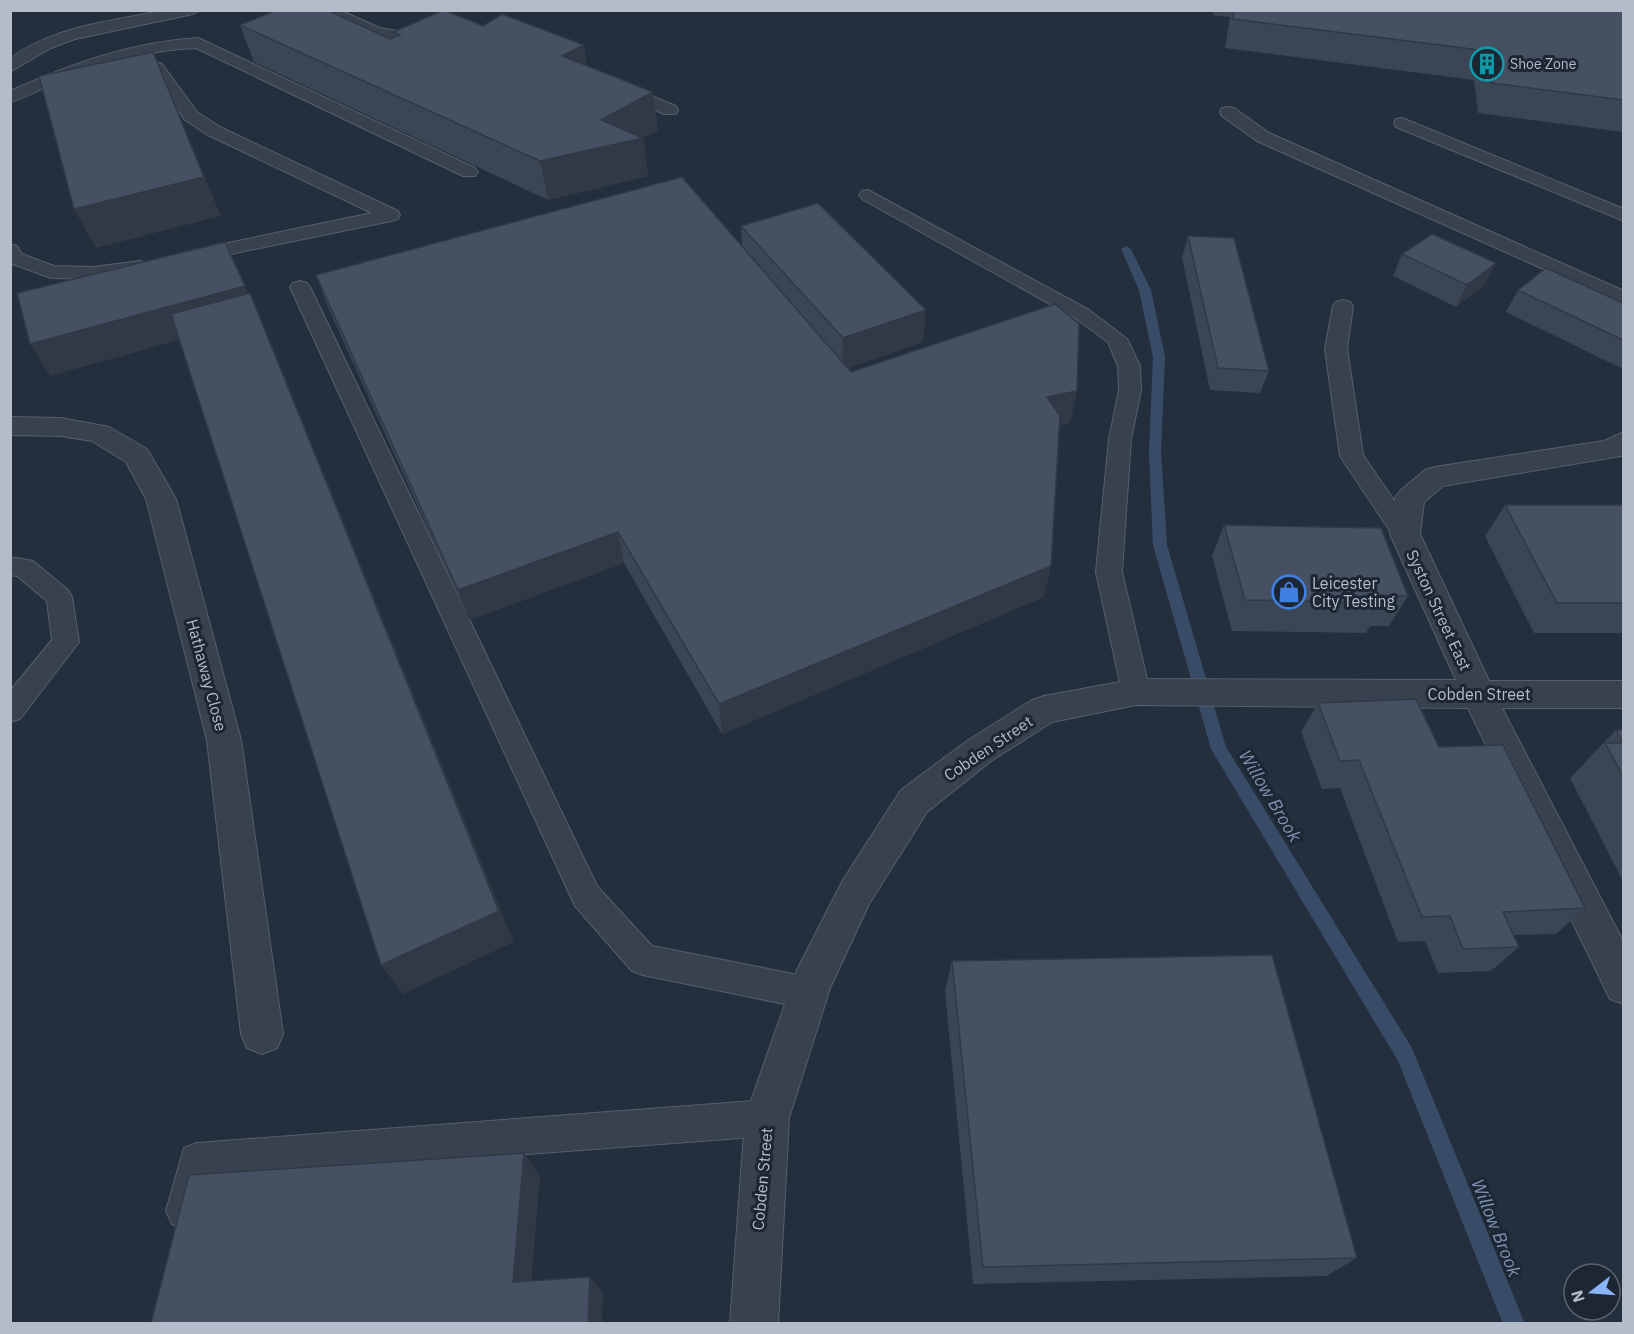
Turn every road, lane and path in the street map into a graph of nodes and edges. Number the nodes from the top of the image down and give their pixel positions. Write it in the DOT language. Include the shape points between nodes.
graph roads {
  1 [pos="193,10"];
  2 [pos="328,10"];
  3 [pos="443,36"];
  4 [pos="10,67"];
  5 [pos="156,67"];
  6 [pos="607,83"];
  7 [pos="10,97"];
  8 [pos="670,110"];
  9 [pos="1228,112"];
  10 [pos="1402,123"];
  11 [pos="469,172"];
  12 [pos="867,195"];
  13 [pos="1623,216"];
  14 [pos="10,250"];
  15 [pos="300,287"];
  16 [pos="1623,298"];
  17 [pos="1343,306"];
  18 [pos="10,426"];
  19 [pos="1623,441"];
  20 [pos="1389,534"];
  21 [pos="10,566"];
  22 [pos="1136,692"];
  23 [pos="1478,693"];
  24 [pos="1623,695"];
  25 [pos="10,711"];
  26 [pos="1623,985"];
  27 [pos="809,993"];
  28 [pos="262,1034"];
  29 [pos="767,1118"];
  30 [pos="178,1242"];
  31 [pos="754,1323"];
  1 -- 4 [label="lane" via="77,34 38,48"];
  2 -- 3 [label="lane" via="371,29 412,38"];
  5 -- 14 [label="lane" via="191,116 214,131 391,215 93,273 51,272 14,258"];
  6 -- 8 [label="lane"];
  7 -- 11 [label="lane" via="108,57 173,43 198,43"];
  9 -- 16 [label="lane" via="1263,137"];
  10 -- 13 [label="lane"];
  12 -- 22 [label="lane" via="1082,314 1117,339 1129,366 1130,390 1120,439 1109,572"];
  15 -- 27 [label="lane" via="586,896 643,960"];
  17 -- 20 [label="lane" via="1336,349 1352,456"];
  18 -- 28 [label="street, Hathaway Close" via="61,427 99,433 137,456 161,499 224,740"];
  19 -- 20 [label="street, Syston Street East" via="1611,448 1435,477 1410,498"];
  20 -- 23 [label="street, Syston Street East"];
  21 -- 25 [label="lane" via="24,568 59,597 66,642"];
  22 -- 23 [label="street, Cobden Street"];
  22 -- 27 [label="street, Cobden Street" via="1044,710 978,751 914,801 856,892"];
  23 -- 24 [label="street, Cobden Street"];
  23 -- 26 [label="street, Syston Street East"];
  27 -- 29 [label="street, Cobden Street"];
  29 -- 30 [label="lane" via="197,1161"];
  29 -- 31 [label="street, Cobden Street"];
}
